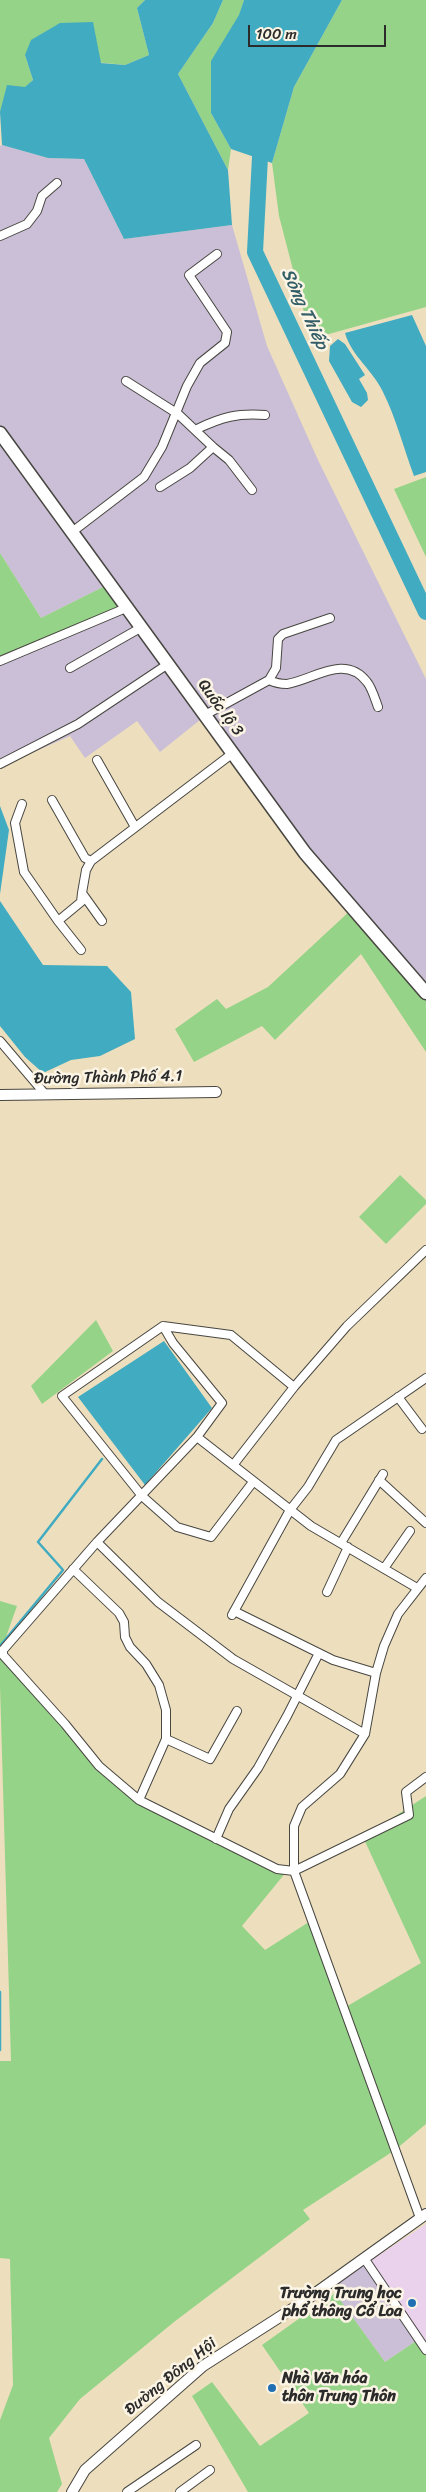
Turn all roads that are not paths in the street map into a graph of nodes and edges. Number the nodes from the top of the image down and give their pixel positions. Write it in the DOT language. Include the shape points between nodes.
graph roads {
  1 [pos="57,183"];
  2 [pos="0,236"];
  3 [pos="217,254"];
  4 [pos="126,381"];
  5 [pos="178,414"];
  6 [pos="266,415"];
  7 [pos="197,430"];
  8 [pos="0,433"];
  9 [pos="213,447"];
  10 [pos="160,487"];
  11 [pos="252,490"];
  12 [pos="72,532"];
  13 [pos="126,608"];
  14 [pos="330,618"];
  15 [pos="142,627"];
  16 [pos="0,661"];
  17 [pos="168,664"];
  18 [pos="70,668"];
  19 [pos="268,680"];
  20 [pos="378,707"];
  21 [pos="205,715"];
  22 [pos="233,753"];
  23 [pos="96,760"];
  24 [pos="0,764"];
  25 [pos="52,800"];
  26 [pos="22,804"];
  27 [pos="135,827"];
  28 [pos="90,860"];
  29 [pos="82,893"];
  30 [pos="58,921"];
  31 [pos="102,921"];
  32 [pos="81,950"];
  33 [pos="426,993"];
  34 [pos="0,1041"];
  35 [pos="216,1092"];
  36 [pos="45,1094"];
  37 [pos="0,1095"];
  38 [pos="426,1250"];
  39 [pos="163,1326"];
  40 [pos="426,1378"];
  41 [pos="294,1387"];
  42 [pos="398,1397"];
  43 [pos="422,1430"];
  44 [pos="197,1437"];
  45 [pos="234,1464"];
  46 [pos="253,1482"];
  47 [pos="142,1496"];
  48 [pos="290,1510"];
  49 [pos="426,1524"];
  50 [pos="410,1531"];
  51 [pos="97,1542"];
  52 [pos="344,1545"];
  53 [pos="385,1567"];
  54 [pos="73,1569"];
  55 [pos="426,1578"];
  56 [pos="418,1588"];
  57 [pos="327,1592"];
  58 [pos="319,1653"];
  59 [pos="376,1673"];
  60 [pos="298,1696"];
  61 [pos="238,1711"];
  62 [pos="365,1734"];
  63 [pos="166,1739"];
  64 [pos="426,1777"];
  65 [pos="139,1800"];
  66 [pos="216,1839"];
  67 [pos="294,1871"];
  68 [pos="423,2216"];
  69 [pos="364,2258"];
  70 [pos="426,2350"];
  71 [pos="196,2445"];
  72 [pos="210,2470"];
  73 [pos="72,2492"];
  74 [pos="128,2492"];
  75 [pos="180,2492"];
  1 -- 2 [label="street" via="42,196 37,211 27,224"];
  3 -- 5 [label="street" via="190,275 227,332 225,343 200,364 187,386"];
  4 -- 5 [label="street"];
  5 -- 7 [label="street"];
  5 -- 12 [label="street" via="144,477"];
  6 -- 7 [label="street" via="222,417"];
  7 -- 9 [label="street"];
  8 -- 12 [label="highway, Quốc lộ 3"];
  9 -- 10 [label="street" via="190,468"];
  9 -- 11 [label="street" via="229,460"];
  12 -- 13 [label="highway, Quốc lộ 3"];
  13 -- 15 [label="highway, Quốc lộ 3"];
  13 -- 16 [label="street"];
  14 -- 19 [label="street" via="278,639 276,668"];
  15 -- 17 [label="highway, Quốc lộ 3"];
  15 -- 18 [label="street"];
  17 -- 21 [label="highway, Quốc lộ 3"];
  17 -- 24 [label="street" via="78,724"];
  19 -- 20 [label="street" via="289,684 335,668 347,670 367,682"];
  19 -- 21 [label="street"];
  21 -- 22 [label="highway, Quốc lộ 3"];
  22 -- 27 [label="street"];
  22 -- 33 [label="highway, Quốc lộ 3" via="305,852"];
  23 -- 27 [label="street"];
  25 -- 28 [label="street" via="85,858"];
  26 -- 30 [label="street" via="15,823 24,872"];
  27 -- 28 [label="street"];
  28 -- 29 [label="street"];
  29 -- 30 [label="street" via="81,902"];
  29 -- 31 [label="street"];
  30 -- 32 [label="street"];
  34 -- 36 [label="street"];
  35 -- 36 [label="street, Đường Thành Phố 4.1"];
  36 -- 37 [label="street, Đường Thành Phố 4.1"];
  38 -- 41 [label="street" via="348,1326"];
  39 -- 41 [label="street" via="231,1335"];
  39 -- 44 [label="street" via="222,1403"];
  39 -- 47 [label="street" via="62,1396"];
  40 -- 42 [label="street"];
  41 -- 45 [label="street"];
  42 -- 43 [label="street"];
  42 -- 48 [label="street" via="336,1440 308,1488"];
  44 -- 45 [label="street"];
  44 -- 47 [label="street"];
  45 -- 46 [label="street"];
  46 -- 47 [label="street" via="211,1537 177,1527"];
  46 -- 48 [label="street"];
  47 -- 51 [label="street"];
  48 -- 52 [label="street"];
  48 -- 58 [label="street" via="233,1614"];
  49 -- 52 [label="street" via="381,1477"];
  50 -- 53 [label="street"];
  51 -- 54 [label="street"];
  51 -- 60 [label="street" via="158,1602 193,1630 233,1660"];
  52 -- 53 [label="street"];
  52 -- 57 [label="street"];
  53 -- 56 [label="street"];
  54 -- 63 [label="street" via="119,1613 130,1647 159,1685 166,1710"];
  54 -- 65 [label="street" via="8,1642 3,1655 99,1766"];
  55 -- 56 [label="street"];
  56 -- 59 [label="street" via="398,1614"];
  58 -- 59 [label="street"];
  58 -- 60 [label="street"];
  59 -- 62 [label="street"];
  60 -- 62 [label="street"];
  60 -- 66 [label="street" via="258,1768 229,1809"];
  61 -- 63 [label="street" via="210,1759"];
  62 -- 67 [label="street" via="340,1774 302,1807 294,1826"];
  63 -- 65 [label="street"];
  64 -- 67 [label="street" via="406,1792 409,1816"];
  65 -- 66 [label="street"];
  66 -- 67 [label="street" via="277,1868"];
  67 -- 68 [label="street"];
  68 -- 69 [label="street, Đường Đông Hội"];
  69 -- 70 [label="street"];
  69 -- 73 [label="street, Đường Đông Hội" via="303,2302 203,2366 85,2470"];
  71 -- 74 [label="street"];
  72 -- 75 [label="street"];
}
